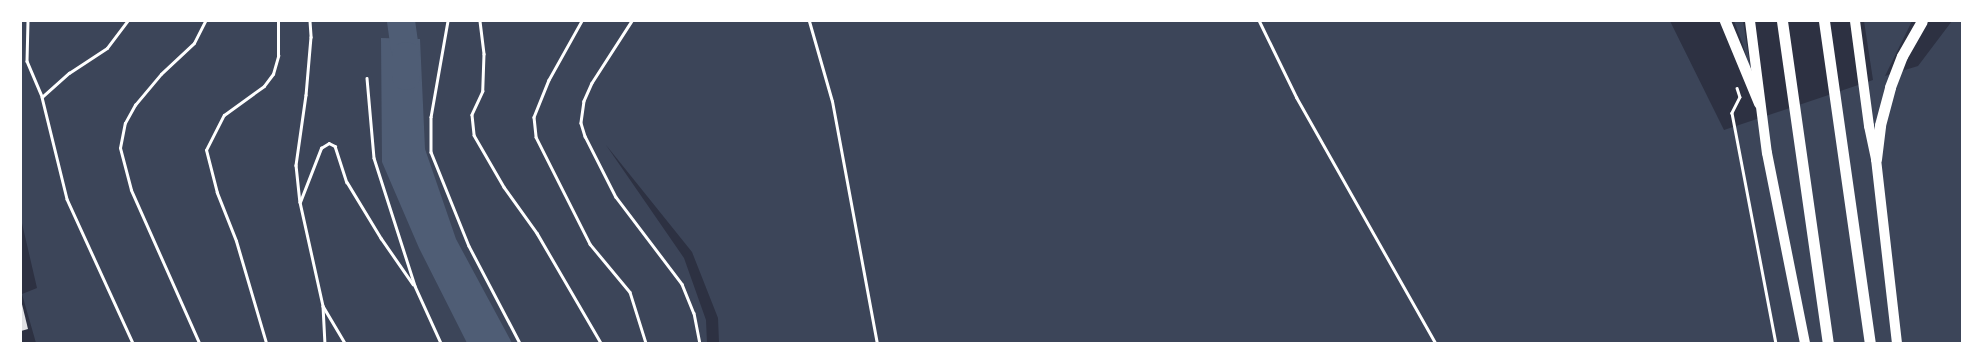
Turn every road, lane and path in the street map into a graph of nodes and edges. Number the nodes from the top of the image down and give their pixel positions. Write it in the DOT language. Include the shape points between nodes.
graph roads {
  1 [pos="28,21"];
  2 [pos="127,21"];
  3 [pos="205,21"];
  4 [pos="278,21"];
  5 [pos="310,21"];
  6 [pos="448,21"];
  7 [pos="480,21"];
  8 [pos="582,21"];
  9 [pos="632,21"];
  10 [pos="809,21"];
  11 [pos="1259,21"];
  12 [pos="1725,21"];
  13 [pos="1750,21"];
  14 [pos="1782,21"];
  15 [pos="1824,21"];
  16 [pos="1855,21"];
  17 [pos="1922,21"];
  18 [pos="367,78"];
  19 [pos="1736,84"];
  20 [pos="42,97"];
  21 [pos="1759,104"];
  22 [pos="1876,160"];
  23 [pos="300,202"];
  24 [pos="415,286"];
  25 [pos="323,306"];
  26 [pos="133,343"];
  27 [pos="199,343"];
  28 [pos="266,343"];
  29 [pos="325,343"];
  30 [pos="345,343"];
  31 [pos="441,343"];
  32 [pos="520,343"];
  33 [pos="601,343"];
  34 [pos="646,343"];
  35 [pos="700,343"];
  36 [pos="877,343"];
  37 [pos="1435,343"];
  38 [pos="1776,343"];
  39 [pos="1805,343"];
  40 [pos="1828,343"];
  41 [pos="1870,343"];
  42 [pos="1897,343"];
  1 -- 20 [label="path" via="27,61"];
  2 -- 20 [label="path" via="107,48 69,73"];
  3 -- 27 [label="path" via="194,43 161,74 135,105 125,123 120,148 131,190"];
  4 -- 28 [label="path" via="278,56 273,74 264,86 224,115 206,150 217,193 236,241"];
  5 -- 23 [label="path" via="306,95 296,165"];
  6 -- 32 [label="path" via="431,116 432,152 469,246"];
  7 -- 33 [label="path" via="484,54 483,91 472,115 474,135 504,187 537,233"];
  8 -- 34 [label="path" via="549,80 534,117 536,137 590,244 630,292"];
  9 -- 35 [label="path" via="592,83 584,101 581,123 616,197 672,266 682,284 694,313"];
  10 -- 36 [label="lane" via="832,101"];
  11 -- 37 [label="lane" via="1296,97"];
  12 -- 21 [label="highway"];
  13 -- 21 [label="main road"];
  14 -- 40 [label="highway"];
  15 -- 41 [label="highway"];
  16 -- 22 [label="main road"];
  17 -- 22 [label="highway" via="1902,56 1890,87 1880,125"];
  18 -- 24 [label="path" via="374,158"];
  19 -- 38 [label="path" via="1740,97 1732,113"];
  20 -- 26 [label="path" via="67,199"];
  21 -- 39 [label="main road"];
  22 -- 42 [label="main road"];
  23 -- 24 [label="path" via="321,148 329,143 335,146 346,182"];
  23 -- 25 [label="path"];
  24 -- 31 [label="path"];
  25 -- 29 [label="path"];
  25 -- 30 [label="path"];
}
